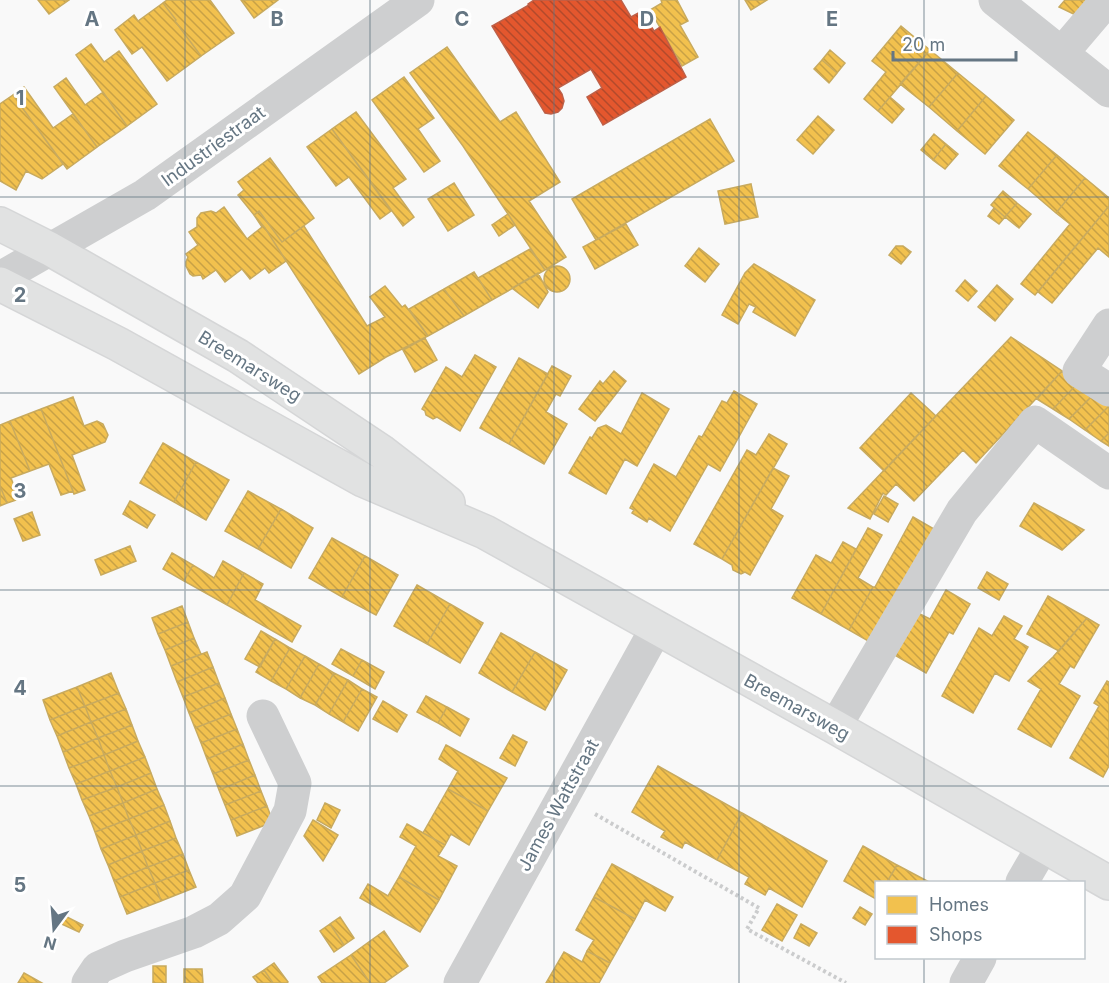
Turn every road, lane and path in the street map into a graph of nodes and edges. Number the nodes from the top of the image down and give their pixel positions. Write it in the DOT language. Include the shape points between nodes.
graph roads {
  1 [pos="417,0"];
  2 [pos="995,0"];
  3 [pos="1107,0"];
  4 [pos="1062,53"];
  5 [pos="1109,91"];
  6 [pos="0,224"];
  7 [pos="50,249"];
  8 [pos="0,278"];
  9 [pos="0,284"];
  10 [pos="1109,325"];
  11 [pos="1109,390"];
  12 [pos="1109,473"];
  13 [pos="485,532"];
  14 [pos="657,627"];
  15 [pos="263,716"];
  16 [pos="835,727"];
  17 [pos="563,796"];
  18 [pos="1043,846"];
  19 [pos="1023,881"];
  20 [pos="1109,883"];
  21 [pos="979,959"];
  22 [pos="88,983"];
  23 [pos="460,983"];
  24 [pos="846,983"];
  25 [pos="966,983"];
  1 -- 7 [label="street, Industriestraat" via="145,195"];
  2 -- 4 [label="street"];
  3 -- 4 [label="street"];
  4 -- 5 [label="street"];
  6 -- 7 [label="main road, Breemarsweg"];
  7 -- 8 [label="street, Industriestraat"];
  7 -- 13 [label="main road, Breemarsweg" via="238,356 382,452"];
  9 -- 13 [label="main road, Breemarsweg" via="118,344 363,480"];
  10 -- 11 [label="street" via="1079,370"];
  12 -- 16 [label="street" via="1035,422 962,511"];
  13 -- 14 [label="main road, Breemarsweg"];
  14 -- 16 [label="main road, Breemarsweg"];
  14 -- 17 [label="street, James Wattstraat"];
  15 -- 22 [label="street" via="295,783 290,811 245,896 219,920 98,968"];
  16 -- 18 [label="main road, Breemarsweg"];
  17 -- 23 [label="street, James Wattstraat"];
  17 -- 24 [label="path" via="759,908 747,929"];
  18 -- 19 [label="street"];
  18 -- 20 [label="main road, Breemarsweg"];
  21 -- 25 [label="street"];
}
